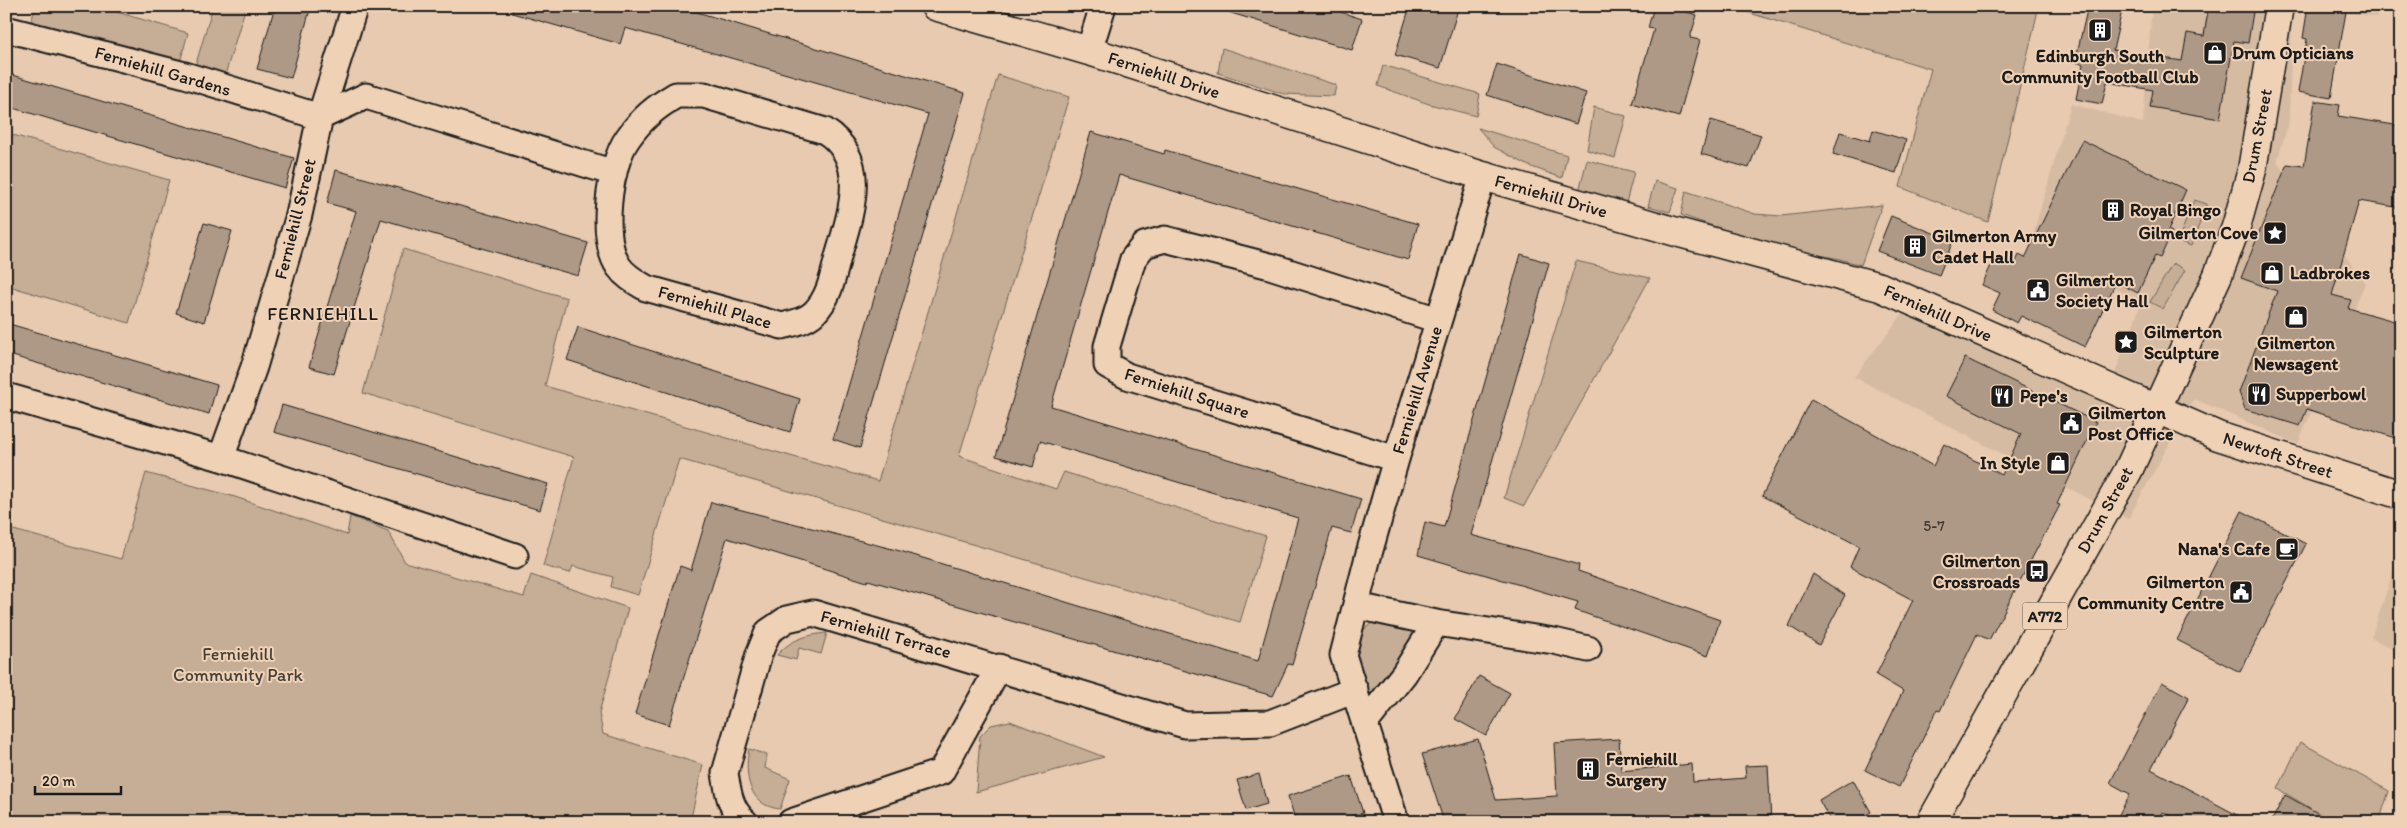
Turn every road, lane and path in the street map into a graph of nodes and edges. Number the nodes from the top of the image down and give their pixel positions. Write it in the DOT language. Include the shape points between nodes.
graph roads {
  1 [pos="354,6"];
  2 [pos="935,6"];
  3 [pos="1103,6"];
  4 [pos="2279,6"];
  5 [pos="6,29"];
  6 [pos="1089,51"];
  7 [pos="320,117"];
  8 [pos="614,173"];
  9 [pos="1483,176"];
  10 [pos="1438,320"];
  11 [pos="6,396"];
  12 [pos="2157,409"];
  13 [pos="221,458"];
  14 [pos="1396,459"];
  15 [pos="2401,495"];
  16 [pos="515,556"];
  17 [pos="1357,606"];
  18 [pos="1436,623"];
  19 [pos="1588,649"];
  20 [pos="999,667"];
  21 [pos="1355,690"];
  22 [pos="1366,722"];
  23 [pos="745,822"];
  24 [pos="791,822"];
  25 [pos="1396,822"];
  26 [pos="1931,822"];
  1 -- 7 [label="street, Ferniehill Street"];
  2 -- 6 [label="main road, Ferniehill Drive"];
  3 -- 6 [label="street"];
  4 -- 12 [label="main road, Drum Street / A772" via="2257,148 2236,227"];
  5 -- 7 [label="street, Ferniehill Gardens" via="185,75"];
  6 -- 9 [label="main road, Ferniehill Drive"];
  7 -- 8 [label="street" via="366,96"];
  7 -- 13 [label="street, Ferniehill Street" via="299,215 254,367"];
  8 -- 8 [label="street, Ferniehill Place" via="626,139 650,111 676,95 704,95 825,131 840,140 850,161 854,186 851,213 827,296 814,313 800,322 782,326 646,288 629,278 618,266 609,244 606,222"];
  9 -- 10 [label="street, Ferniehill Avenue"];
  9 -- 12 [label="main road, Ferniehill Drive" via="1880,287"];
  10 -- 14 [label="street, Ferniehill Avenue"];
  10 -- 14 [label="street, Ferniehill Square" via="1270,266 1165,240 1144,245 1133,259 1107,346 1107,365 1127,376"];
  11 -- 13 [label="street"];
  12 -- 15 [label="main road, Newtoft Street" via="2218,436"];
  12 -- 26 [label="main road, Drum Street / A772" via="2128,471"];
  13 -- 16 [label="street"];
  14 -- 17 [label="street, Ferniehill Avenue"];
  17 -- 18 [label="street"];
  17 -- 21 [label="street, Ferniehill Avenue" via="1343,655"];
  18 -- 19 [label="street"];
  18 -- 22 [label="street" via="1404,674"];
  20 -- 21 [label="street, Ferniehill Terrace" via="1185,725 1270,723"];
  20 -- 23 [label="street, Ferniehill Terrace" via="813,613 787,619 768,632 758,654 726,773 728,792 736,814"];
  20 -- 24 [label="street" via="941,772"];
  21 -- 22 [label="street, Ferniehill Avenue"];
  22 -- 25 [label="street, Ferniehill Avenue"];
}
